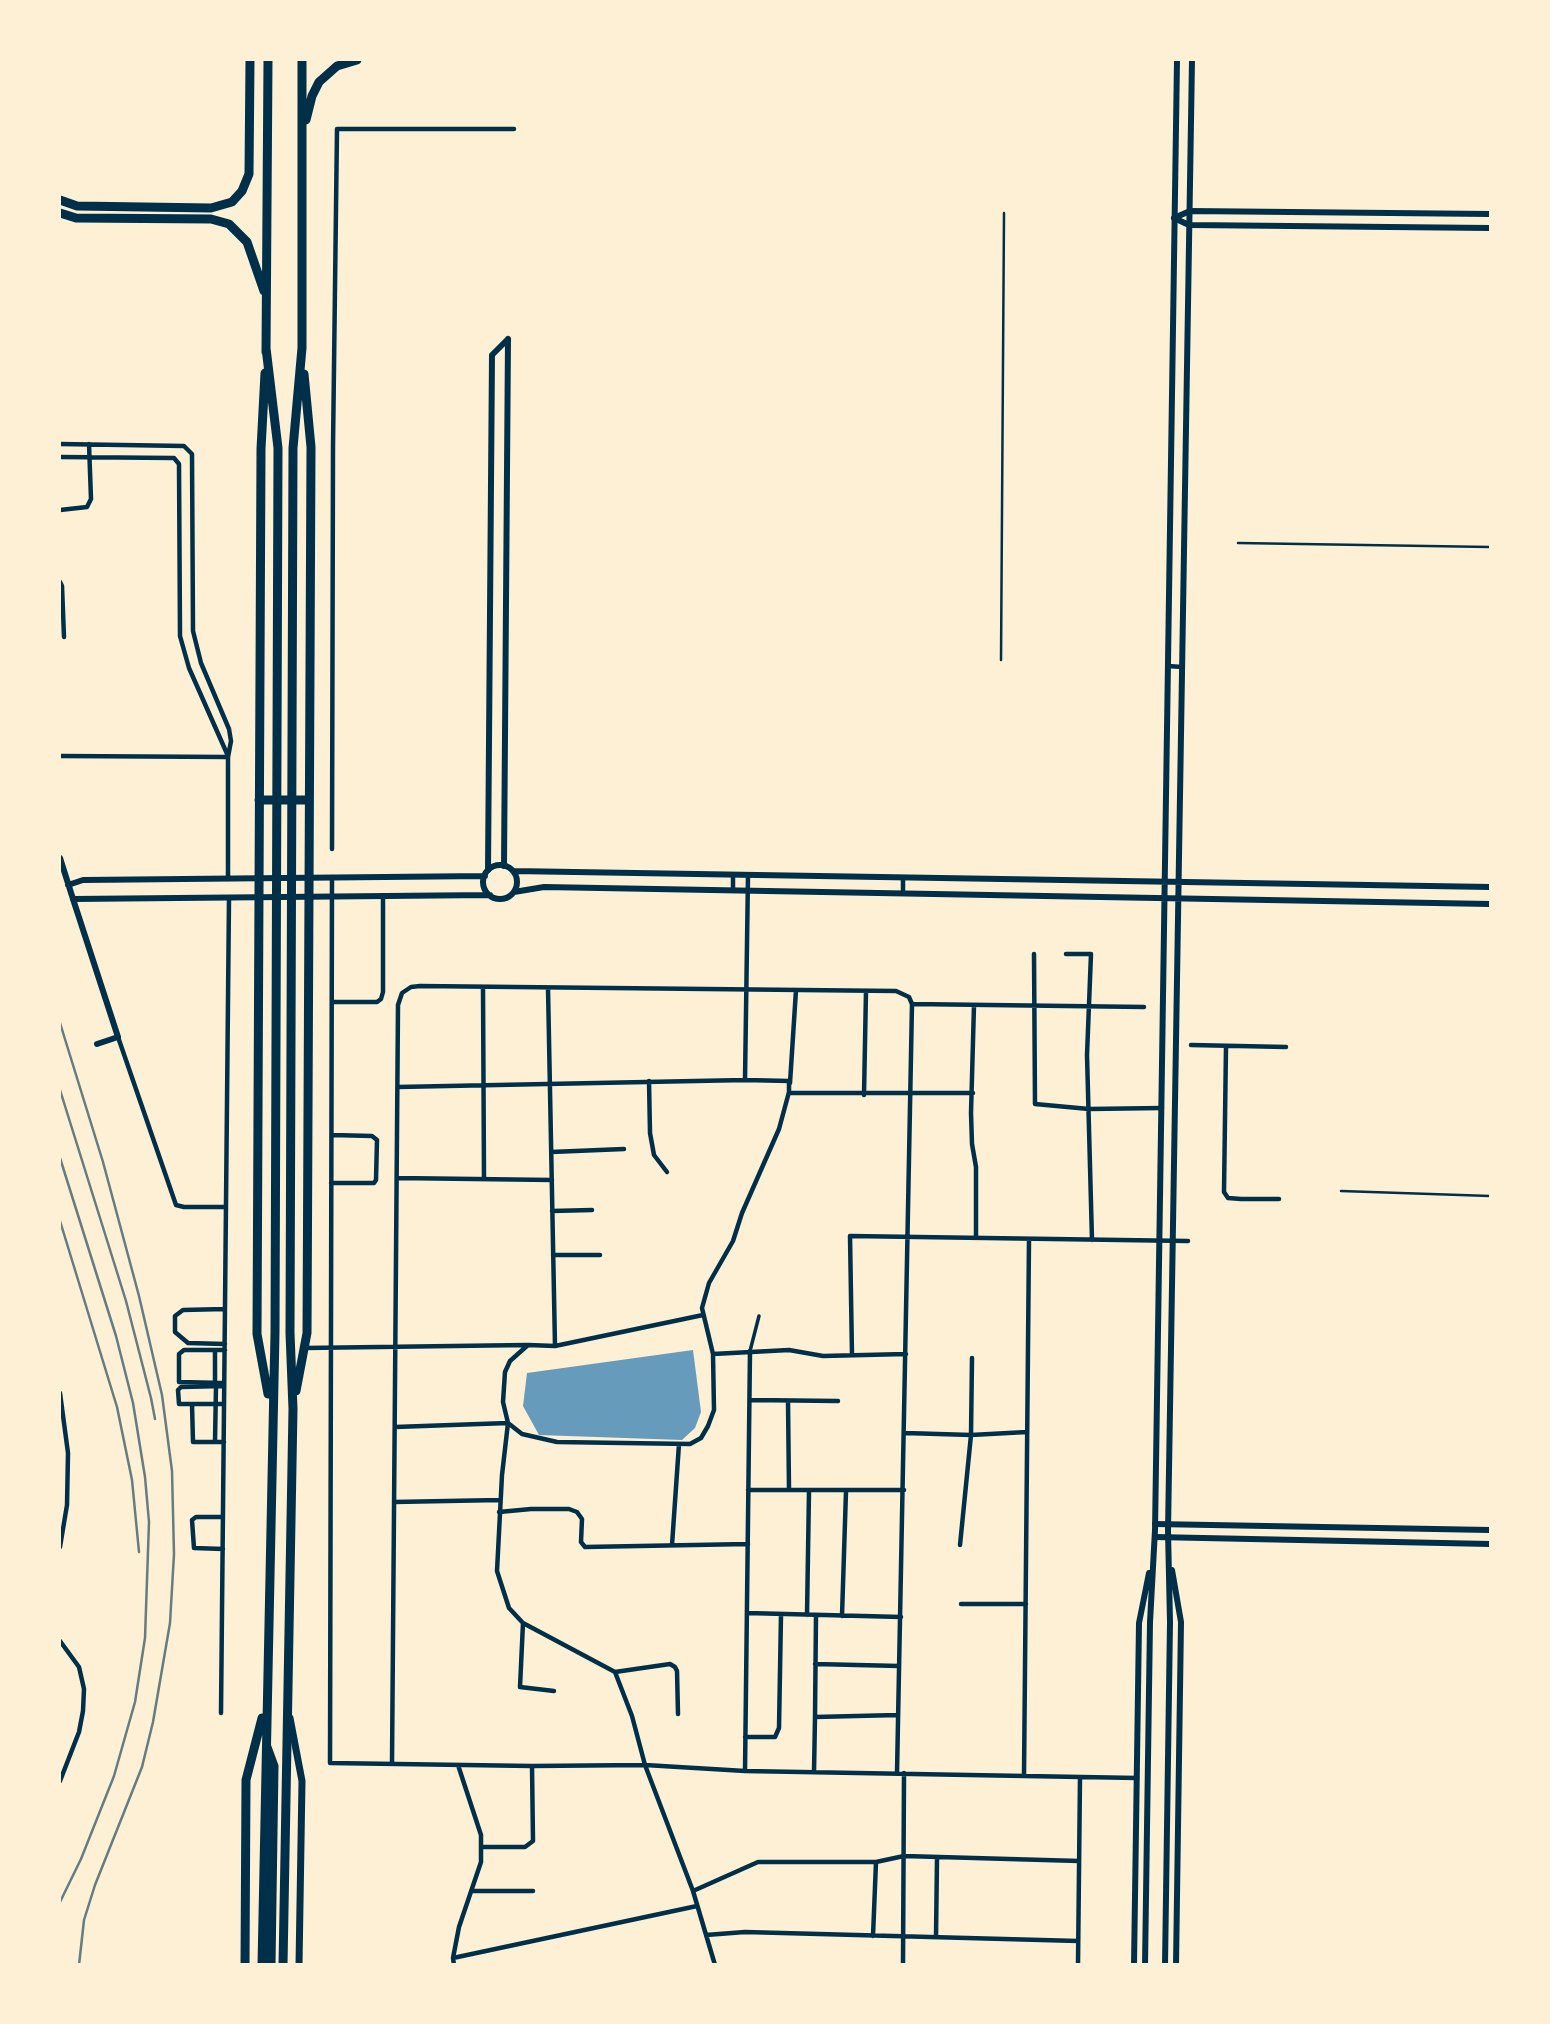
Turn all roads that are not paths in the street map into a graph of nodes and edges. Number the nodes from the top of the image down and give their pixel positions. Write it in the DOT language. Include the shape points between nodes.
graph roads {
  1 [pos="250,60"];
  2 [pos="268,60"];
  3 [pos="302,60"];
  4 [pos="357,60"];
  5 [pos="1177,60"];
  6 [pos="1192,60"];
  7 [pos="514,129"];
  8 [pos="302,134"];
  9 [pos="60,201"];
  10 [pos="76,206"];
  11 [pos="1189,211"];
  12 [pos="1003,213"];
  13 [pos="1490,214"];
  14 [pos="60,215"];
  15 [pos="76,218"];
  16 [pos="1174,218"];
  17 [pos="1189,225"];
  18 [pos="1490,228"];
  19 [pos="267,299"];
  20 [pos="266,348"];
  21 [pos="302,348"];
  22 [pos="60,444"];
  23 [pos="89,444"];
  24 [pos="89,456"];
  25 [pos="60,457"];
  26 [pos="60,510"];
  27 [pos="1238,543"];
  28 [pos="1490,547"];
  29 [pos="60,582"];
  30 [pos="64,637"];
  31 [pos="1002,660"];
  32 [pos="1168,667"];
  33 [pos="1182,667"];
  34 [pos="60,756"];
  35 [pos="228,757"];
  36 [pos="260,800"];
  37 [pos="309,800"];
  38 [pos="332,849"];
  39 [pos="60,858"];
  40 [pos="504,866"];
  41 [pos="513,871"];
  42 [pos="487,873"];
  43 [pos="733,875"];
  44 [pos="748,875"];
  45 [pos="332,877"];
  46 [pos="228,878"];
  47 [pos="259,878"];
  48 [pos="309,878"];
  49 [pos="903,878"];
  50 [pos="1165,882"];
  51 [pos="1178,882"];
  52 [pos="68,885"];
  53 [pos="1490,887"];
  54 [pos="733,890"];
  55 [pos="747,890"];
  56 [pos="514,892"];
  57 [pos="903,893"];
  58 [pos="490,895"];
  59 [pos="383,896"];
  60 [pos="259,897"];
  61 [pos="309,897"];
  62 [pos="332,897"];
  63 [pos="229,898"];
  64 [pos="1164,898"];
  65 [pos="1178,898"];
  66 [pos="73,899"];
  67 [pos="1490,904"];
  68 [pos="1034,954"];
  69 [pos="1066,954"];
  70 [pos="483,987"];
  71 [pos="548,988"];
  72 [pos="746,989"];
  73 [pos="796,990"];
  74 [pos="866,991"];
  75 [pos="332,1002"];
  76 [pos="912,1004"];
  77 [pos="974,1005"];
  78 [pos="1035,1006"];
  79 [pos="1088,1007"];
  80 [pos="1144,1007"];
  81 [pos="118,1037"];
  82 [pos="97,1044"];
  83 [pos="1191,1045"];
  84 [pos="1226,1046"];
  85 [pos="1286,1048"];
  86 [pos="746,1080"];
  87 [pos="649,1081"];
  88 [pos="550,1085"];
  89 [pos="482,1086"];
  90 [pos="397,1087"];
  91 [pos="789,1093"];
  92 [pos="973,1093"];
  93 [pos="864,1095"];
  94 [pos="911,1095"];
  95 [pos="1161,1108"];
  96 [pos="1088,1109"];
  97 [pos="331,1135"];
  98 [pos="624,1149"];
  99 [pos="551,1152"];
  100 [pos="667,1172"];
  101 [pos="397,1178"];
  102 [pos="484,1179"];
  103 [pos="552,1180"];
  104 [pos="331,1183"];
  105 [pos="1341,1191"];
  106 [pos="1490,1196"];
  107 [pos="1279,1199"];
  108 [pos="226,1207"];
  109 [pos="593,1210"];
  110 [pos="552,1211"];
  111 [pos="908,1237"];
  112 [pos="976,1238"];
  113 [pos="1029,1239"];
  114 [pos="1092,1240"];
  115 [pos="1159,1241"];
  116 [pos="1172,1241"];
  117 [pos="1188,1241"];
  118 [pos="553,1255"];
  119 [pos="600,1255"];
  120 [pos="225,1309"];
  121 [pos="703,1315"];
  122 [pos="759,1316"];
  123 [pos="528,1345"];
  124 [pos="555,1346"];
  125 [pos="225,1347"];
  126 [pos="331,1347"];
  127 [pos="396,1347"];
  128 [pos="304,1348"];
  129 [pos="215,1350"];
  130 [pos="750,1351"];
  131 [pos="713,1354"];
  132 [pos="906,1354"];
  133 [pos="852,1355"];
  134 [pos="972,1358"];
  135 [pos="216,1385"];
  136 [pos="224,1385"];
  137 [pos="60,1393"];
  138 [pos="750,1400"];
  139 [pos="788,1401"];
  140 [pos="838,1401"];
  141 [pos="192,1404"];
  142 [pos="216,1404"];
  143 [pos="224,1404"];
  144 [pos="271,1409"];
  145 [pos="293,1409"];
  146 [pos="508,1423"];
  147 [pos="395,1427"];
  148 [pos="905,1433"];
  149 [pos="1027,1433"];
  150 [pos="971,1435"];
  151 [pos="215,1442"];
  152 [pos="224,1442"];
  153 [pos="679,1444"];
  154 [pos="68,1453"];
  155 [pos="60,1455"];
  156 [pos="748,1490"];
  157 [pos="789,1490"];
  158 [pos="904,1490"];
  159 [pos="809,1491"];
  160 [pos="846,1491"];
  161 [pos="500,1500"];
  162 [pos="394,1502"];
  163 [pos="499,1513"];
  164 [pos="223,1517"];
  165 [pos="1155,1524"];
  166 [pos="1168,1524"];
  167 [pos="1490,1530"];
  168 [pos="1155,1537"];
  169 [pos="1168,1537"];
  170 [pos="748,1544"];
  171 [pos="1490,1544"];
  172 [pos="672,1545"];
  173 [pos="960,1545"];
  174 [pos="60,1547"];
  175 [pos="223,1549"];
  176 [pos="1154,1551"];
  177 [pos="1168,1551"];
  178 [pos="961,1604"];
  179 [pos="1026,1604"];
  180 [pos="747,1613"];
  181 [pos="781,1614"];
  182 [pos="807,1615"];
  183 [pos="816,1615"];
  184 [pos="842,1616"];
  185 [pos="901,1617"];
  186 [pos="523,1623"];
  187 [pos="60,1641"];
  188 [pos="816,1664"];
  189 [pos="899,1666"];
  190 [pos="615,1672"];
  191 [pos="554,1691"];
  192 [pos="266,1703"];
  193 [pos="287,1704"];
  194 [pos="221,1713"];
  195 [pos="678,1714"];
  196 [pos="898,1715"];
  197 [pos="815,1717"];
  198 [pos="745,1737"];
  199 [pos="265,1740"];
  200 [pos="392,1764"];
  201 [pos="458,1765"];
  202 [pos="645,1765"];
  203 [pos="531,1766"];
  204 [pos="745,1771"];
  205 [pos="814,1772"];
  206 [pos="897,1773"];
  207 [pos="904,1773"];
  208 [pos="1024,1776"];
  209 [pos="1080,1777"];
  210 [pos="1137,1778"];
  211 [pos="60,1781"];
  212 [pos="481,1847"];
  213 [pos="904,1856"];
  214 [pos="937,1858"];
  215 [pos="1079,1861"];
  216 [pos="876,1862"];
  217 [pos="472,1891"];
  218 [pos="533,1891"];
  219 [pos="693,1891"];
  220 [pos="697,1906"];
  221 [pos="706,1935"];
  222 [pos="873,1936"];
  223 [pos="903,1937"];
  224 [pos="936,1937"];
  225 [pos="1078,1941"];
  226 [pos="453,1958"];
  227 [pos="245,1965"];
  228 [pos="262,1965"];
  229 [pos="271,1965"];
  230 [pos="284,1965"];
  231 [pos="299,1965"];
  232 [pos="454,1965"];
  233 [pos="715,1965"];
  234 [pos="903,1965"];
  235 [pos="1078,1965"];
  236 [pos="1134,1965"];
  237 [pos="1145,1965"];
  238 [pos="1165,1965"];
  239 [pos="1176,1965"];
  1 -- 10 [label="highway" via="248,174 232,202 211,208"];
  2 -- 19 [label="highway"];
  3 -- 8 [label="highway"];
  4 -- 8 [label="highway" via="337,66 319,82"];
  5 -- 16 [label="main road"];
  6 -- 11 [label="main road"];
  7 -- 38 [label="street" via="337,129"];
  8 -- 21 [label="highway"];
  9 -- 10 [label="highway"];
  10 -- 15 [label="main road"];
  11 -- 13 [label="main road"];
  11 -- 16 [label="main road"];
  11 -- 17 [label="main road"];
  12 -- 31 [label="lane"];
  14 -- 15 [label="highway"];
  15 -- 19 [label="highway" via="211,219 229,224 247,242"];
  16 -- 17 [label="main road"];
  16 -- 32 [label="main road"];
  17 -- 18 [label="main road"];
  17 -- 33 [label="main road"];
  19 -- 20 [label="highway"];
  20 -- 36 [label="highway" via="261,449"];
  20 -- 144 [label="highway" via="278,449"];
  21 -- 37 [label="highway" via="310,447"];
  21 -- 145 [label="highway" via="293,448"];
  22 -- 23 [label="street"];
  23 -- 24 [label="street"];
  23 -- 35 [label="street" via="184,446 192,454 193,631 201,663 229,729"];
  24 -- 25 [label="street"];
  24 -- 26 [label="street" via="91,499 87,507"];
  24 -- 35 [label="street" via="174,458 179,464 180,636"];
  27 -- 28 [label="lane"];
  29 -- 30 [label="street"];
  32 -- 33 [label="street"];
  32 -- 50 [label="main road"];
  33 -- 51 [label="main road"];
  34 -- 35 [label="street"];
  35 -- 46 [label="street"];
  36 -- 37 [label="highway"];
  36 -- 47 [label="highway"];
  37 -- 48 [label="highway"];
  39 -- 52 [label="main road"];
  40 -- 41 [label="main road"];
  40 -- 42 [label="main road"];
  40 -- 42 [label="main road" via="508,339 492,355"];
  41 -- 43 [label="main road"];
  41 -- 56 [label="main road" via="517,881"];
  42 -- 45 [label="main road"];
  42 -- 58 [label="main road" via="484,886"];
  43 -- 44 [label="main road"];
  43 -- 54 [label="street"];
  44 -- 49 [label="main road"];
  44 -- 55 [label="street"];
  45 -- 48 [label="main road"];
  45 -- 62 [label="street"];
  46 -- 47 [label="main road"];
  46 -- 52 [label="main road" via="83,880"];
  47 -- 48 [label="main road"];
  47 -- 60 [label="highway"];
  48 -- 61 [label="highway"];
  49 -- 50 [label="main road"];
  49 -- 57 [label="street"];
  50 -- 51 [label="main road"];
  50 -- 64 [label="main road"];
  51 -- 53 [label="main road"];
  51 -- 65 [label="main road"];
  52 -- 66 [label="main road"];
  54 -- 55 [label="main road"];
  54 -- 56 [label="main road" via="544,887"];
  55 -- 57 [label="main road"];
  55 -- 72 [label="street"];
  56 -- 58 [label="main road" via="500,899"];
  57 -- 64 [label="main road"];
  58 -- 59 [label="main road"];
  59 -- 62 [label="main road"];
  59 -- 75 [label="street" via="381,999"];
  60 -- 61 [label="main road"];
  60 -- 63 [label="main road"];
  60 -- 144 [label="highway" via="257,1334"];
  61 -- 62 [label="main road"];
  61 -- 128 [label="highway"];
  62 -- 75 [label="street"];
  63 -- 66 [label="main road"];
  63 -- 108 [label="street"];
  64 -- 65 [label="main road"];
  64 -- 95 [label="main road"];
  65 -- 67 [label="main road"];
  65 -- 116 [label="main road"];
  66 -- 81 [label="main road"];
  68 -- 78 [label="street"];
  69 -- 79 [label="street" via="1091,954"];
  70 -- 71 [label="street"];
  70 -- 89 [label="street"];
  70 -- 90 [label="street" via="420,986 402,993"];
  71 -- 72 [label="street"];
  71 -- 88 [label="street"];
  72 -- 73 [label="street"];
  72 -- 86 [label="street"];
  73 -- 74 [label="street"];
  73 -- 91 [label="street"];
  74 -- 76 [label="street" via="903,992"];
  74 -- 93 [label="street"];
  75 -- 97 [label="street"];
  76 -- 77 [label="street"];
  76 -- 94 [label="street"];
  77 -- 78 [label="street"];
  77 -- 92 [label="street"];
  78 -- 79 [label="street"];
  78 -- 96 [label="street" via="1035,1104"];
  79 -- 80 [label="street"];
  79 -- 96 [label="street"];
  81 -- 82 [label="main road"];
  81 -- 108 [label="street" via="176,1205"];
  83 -- 84 [label="street"];
  84 -- 85 [label="street"];
  84 -- 107 [label="street" via="1224,1192 1228,1198"];
  86 -- 87 [label="street"];
  86 -- 91 [label="street" via="789,1081"];
  87 -- 88 [label="street"];
  87 -- 100 [label="street" via="654,1155"];
  88 -- 89 [label="street"];
  88 -- 99 [label="street"];
  89 -- 90 [label="street"];
  89 -- 102 [label="street"];
  90 -- 101 [label="street"];
  91 -- 93 [label="street"];
  91 -- 121 [label="street" via="733,1241 709,1283"];
  92 -- 94 [label="street"];
  92 -- 112 [label="street"];
  93 -- 94 [label="street"];
  94 -- 111 [label="street"];
  95 -- 96 [label="street"];
  95 -- 115 [label="main road"];
  96 -- 114 [label="street"];
  97 -- 104 [label="street"];
  97 -- 104 [label="street" via="377,1140 374,1182"];
  98 -- 99 [label="street"];
  99 -- 103 [label="street"];
  101 -- 102 [label="street"];
  101 -- 127 [label="street"];
  102 -- 103 [label="street"];
  103 -- 110 [label="street"];
  104 -- 126 [label="street"];
  105 -- 106 [label="lane"];
  108 -- 120 [label="street"];
  109 -- 110 [label="street"];
  110 -- 118 [label="street"];
  111 -- 112 [label="street"];
  111 -- 132 [label="street"];
  111 -- 133 [label="street" via="850,1236"];
  112 -- 113 [label="street"];
  113 -- 114 [label="street"];
  113 -- 149 [label="street"];
  114 -- 115 [label="street"];
  115 -- 116 [label="street"];
  115 -- 165 [label="main road"];
  116 -- 117 [label="street"];
  116 -- 166 [label="main road"];
  118 -- 119 [label="street"];
  118 -- 124 [label="street"];
  120 -- 125 [label="street"];
  120 -- 125 [label="street" via="183,1310 175,1316 175,1332 188,1343"];
  121 -- 124 [label="street"];
  121 -- 131 [label="street"];
  122 -- 130 [label="street"];
  123 -- 124 [label="street"];
  123 -- 127 [label="street"];
  123 -- 146 [label="street" via="505,1372 503,1402"];
  125 -- 129 [label="street"];
  125 -- 136 [label="street"];
  126 -- 127 [label="street"];
  126 -- 128 [label="street"];
  126 -- 200 [label="street" via="330,1763"];
  127 -- 147 [label="street"];
  128 -- 145 [label="highway"];
  129 -- 135 [label="street"];
  129 -- 135 [label="street" via="180,1352 178,1380"];
  130 -- 131 [label="street"];
  130 -- 133 [label="street"];
  130 -- 138 [label="street"];
  131 -- 153 [label="street" via="714,1410 708,1426 701,1438"];
  132 -- 133 [label="street"];
  132 -- 148 [label="street"];
  134 -- 150 [label="street"];
  135 -- 136 [label="street"];
  135 -- 141 [label="street" via="181,1387 179,1404"];
  135 -- 142 [label="street"];
  136 -- 143 [label="street"];
  137 -- 154 [label="street"];
  138 -- 139 [label="street"];
  138 -- 156 [label="street"];
  139 -- 140 [label="street"];
  139 -- 157 [label="street"];
  141 -- 142 [label="street"];
  141 -- 151 [label="street" via="193,1441"];
  142 -- 143 [label="street"];
  142 -- 151 [label="street"];
  143 -- 152 [label="street"];
  144 -- 192 [label="highway"];
  145 -- 193 [label="highway"];
  146 -- 147 [label="street"];
  146 -- 153 [label="street" via="522,1434 557,1442"];
  146 -- 161 [label="street"];
  147 -- 162 [label="street"];
  148 -- 150 [label="street"];
  148 -- 158 [label="street"];
  149 -- 150 [label="street"];
  149 -- 179 [label="street"];
  150 -- 173 [label="street"];
  151 -- 152 [label="street"];
  152 -- 164 [label="street"];
  153 -- 172 [label="street"];
  154 -- 155 [label="street"];
  154 -- 174 [label="street"];
  156 -- 157 [label="street"];
  156 -- 170 [label="street"];
  157 -- 159 [label="street"];
  158 -- 160 [label="street"];
  158 -- 185 [label="street"];
  159 -- 160 [label="street"];
  159 -- 182 [label="street"];
  160 -- 184 [label="street"];
  161 -- 162 [label="street"];
  161 -- 163 [label="street"];
  162 -- 200 [label="street"];
  163 -- 172 [label="street" via="531,1509 577,1512 585,1547"];
  163 -- 186 [label="street" via="497,1571 509,1608"];
  164 -- 175 [label="street"];
  164 -- 175 [label="street" via="192,1520 194,1548"];
  165 -- 166 [label="main road"];
  165 -- 168 [label="main road"];
  166 -- 167 [label="main road"];
  166 -- 169 [label="main road"];
  168 -- 169 [label="main road"];
  168 -- 176 [label="main road"];
  169 -- 171 [label="main road"];
  169 -- 177 [label="main road"];
  170 -- 172 [label="street"];
  170 -- 180 [label="street"];
  175 -- 194 [label="street"];
  176 -- 210 [label="main road" via="1139,1623"];
  176 -- 237 [label="main road"];
  177 -- 238 [label="main road"];
  177 -- 239 [label="main road" via="1181,1622"];
  178 -- 179 [label="street"];
  179 -- 208 [label="street"];
  180 -- 181 [label="street"];
  180 -- 198 [label="street"];
  181 -- 182 [label="street"];
  181 -- 198 [label="street" via="779,1728 775,1737"];
  182 -- 183 [label="street"];
  183 -- 184 [label="street"];
  183 -- 188 [label="street"];
  184 -- 185 [label="street"];
  185 -- 189 [label="street"];
  186 -- 190 [label="street"];
  186 -- 191 [label="street" via="520,1688"];
  187 -- 211 [label="street" via="79,1667 84,1689 79,1732"];
  188 -- 189 [label="street"];
  188 -- 197 [label="street"];
  189 -- 196 [label="street"];
  190 -- 195 [label="street" via="675,1667"];
  190 -- 202 [label="street"];
  192 -- 199 [label="highway"];
  192 -- 227 [label="highway" via="246,1780"];
  193 -- 230 [label="highway"];
  193 -- 231 [label="main road" via="302,1781"];
  196 -- 197 [label="street"];
  196 -- 206 [label="street"];
  197 -- 205 [label="street"];
  198 -- 204 [label="street"];
  199 -- 228 [label="highway"];
  199 -- 229 [label="highway" via="274,1766"];
  200 -- 201 [label="street"];
  201 -- 203 [label="street"];
  201 -- 212 [label="street"];
  202 -- 203 [label="street"];
  202 -- 204 [label="street"];
  202 -- 219 [label="street"];
  203 -- 212 [label="street" via="533,1841 524,1847"];
  204 -- 205 [label="street"];
  205 -- 206 [label="street"];
  206 -- 207 [label="street"];
  207 -- 208 [label="street"];
  207 -- 213 [label="street"];
  208 -- 209 [label="street"];
  209 -- 210 [label="street"];
  209 -- 215 [label="street"];
  210 -- 236 [label="main road"];
  212 -- 217 [label="street"];
  213 -- 214 [label="street"];
  213 -- 216 [label="street"];
  213 -- 223 [label="street"];
  214 -- 215 [label="street"];
  214 -- 224 [label="street"];
  215 -- 225 [label="street"];
  216 -- 219 [label="street" via="758,1862"];
  216 -- 222 [label="street"];
  217 -- 218 [label="street"];
  217 -- 226 [label="street"];
  219 -- 220 [label="street"];
  220 -- 221 [label="street"];
  220 -- 226 [label="street"];
  221 -- 222 [label="street"];
  221 -- 233 [label="street"];
  222 -- 223 [label="street"];
  223 -- 224 [label="street"];
  223 -- 234 [label="street"];
  224 -- 225 [label="street"];
  225 -- 235 [label="street"];
  226 -- 232 [label="street"];
}
